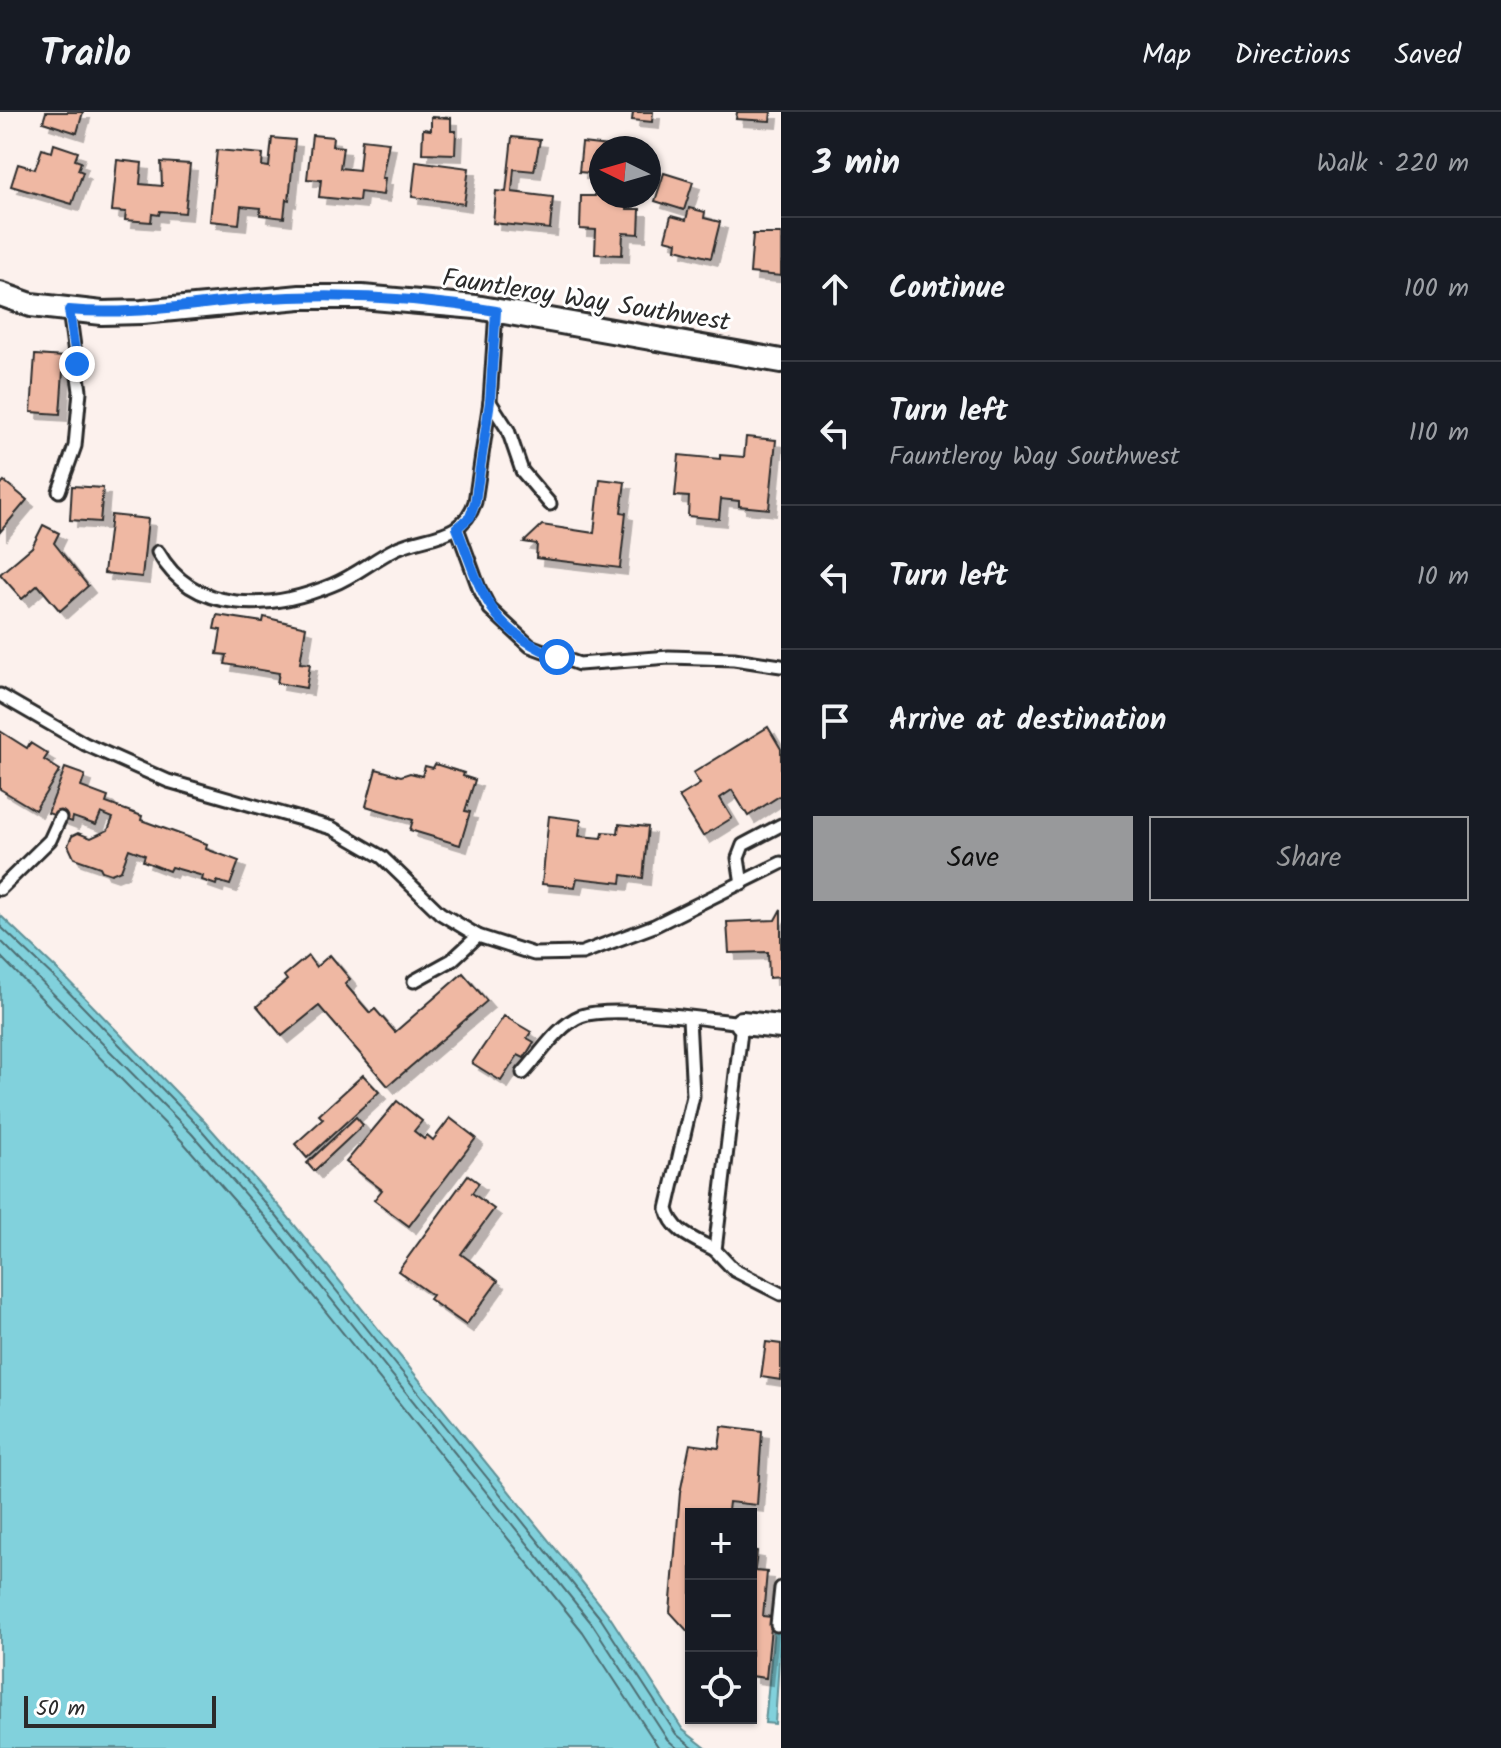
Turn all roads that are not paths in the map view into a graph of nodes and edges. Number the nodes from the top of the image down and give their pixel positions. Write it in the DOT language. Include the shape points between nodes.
graph roads {
  1 [pos="0,294"];
  2 [pos="69,310"];
  3 [pos="496,311"];
  4 [pos="781,361"];
  5 [pos="490,401"];
  6 [pos="59,491"];
  7 [pos="550,504"];
  8 [pos="457,528"];
  9 [pos="158,552"];
  10 [pos="781,666"];
  11 [pos="0,695"];
  12 [pos="60,818"];
  13 [pos="781,825"];
  14 [pos="781,863"];
  15 [pos="742,884"];
  16 [pos="0,889"];
  17 [pos="478,936"];
  18 [pos="414,981"];
  19 [pos="689,1018"];
  20 [pos="742,1023"];
  21 [pos="781,1027"];
  22 [pos="523,1073"];
  23 [pos="715,1250"];
  24 [pos="781,1294"];
  25 [pos="781,1588"];
  26 [pos="777,1625"];
  1 -- 2 [label="street, Fauntleroy Way Southwest"];
  2 -- 3 [label="street, Fauntleroy Way Southwest" via="142,312 250,300 362,297"];
  2 -- 6 [label="lane" via="80,391 75,446"];
  3 -- 4 [label="street, Fauntleroy Way Southwest"];
  3 -- 5 [label="lane"];
  5 -- 7 [label="lane" via="508,430 522,471"];
  5 -- 8 [label="lane" via="475,502 470,517"];
  8 -- 9 [label="lane" via="397,548 333,585 272,602 205,595 187,587"];
  8 -- 10 [label="lane" via="490,609 530,646 579,664 669,657"];
  11 -- 17 [label="lane" via="85,744 168,781 332,828 382,857 440,913"];
  12 -- 16 [label="lane" via="50,840"];
  13 -- 15 [label="lane" via="743,845 738,858"];
  14 -- 15 [label="lane"];
  15 -- 17 [label="lane" via="582,953 534,954"];
  17 -- 18 [label="lane" via="452,960"];
  19 -- 20 [label="lane"];
  19 -- 22 [label="lane" via="621,1012 581,1016 566,1025"];
  19 -- 23 [label="lane" via="693,1096 667,1209 678,1230"];
  20 -- 21 [label="street"];
  20 -- 23 [label="lane"];
  23 -- 24 [label="lane" via="734,1270"];
  25 -- 26 [label="lane"];
}
